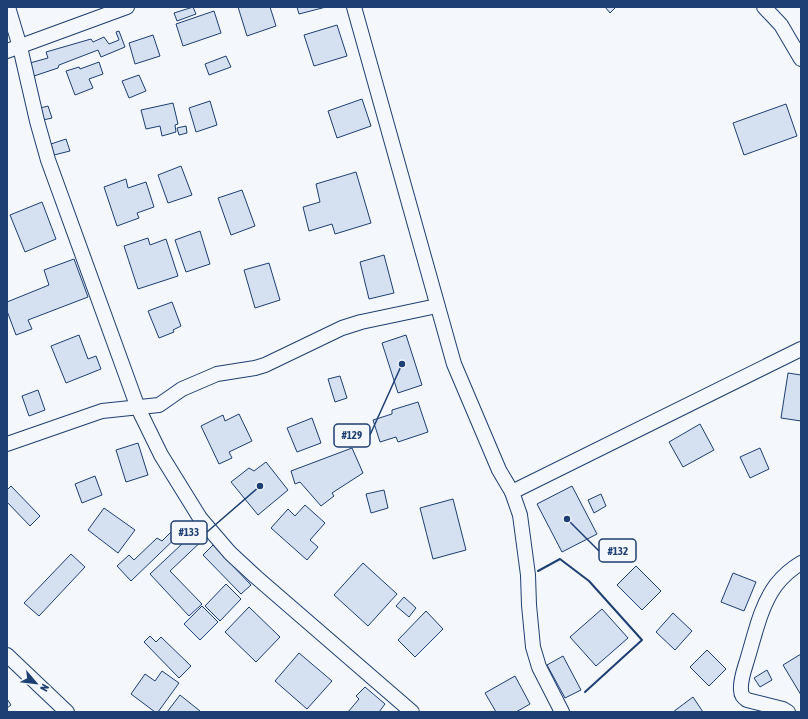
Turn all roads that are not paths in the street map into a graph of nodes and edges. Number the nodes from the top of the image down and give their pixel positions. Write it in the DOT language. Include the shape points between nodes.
graph roads {
  1 [pos="8,7"];
  2 [pos="127,7"];
  3 [pos="354,7"];
  4 [pos="764,7"];
  5 [pos="14,49"];
  6 [pos="801,59"];
  7 [pos="437,306"];
  8 [pos="801,349"];
  9 [pos="138,408"];
  10 [pos="7,444"];
  11 [pos="512,492"];
  12 [pos="801,563"];
  13 [pos="7,655"];
  14 [pos="67,712"];
  15 [pos="412,712"];
  16 [pos="562,712"];
  17 [pos="788,712"];
  1 -- 5 [label="street"];
  2 -- 5 [label="street"];
  3 -- 7 [label="street"];
  4 -- 6 [label="street" via="781,25"];
  5 -- 9 [label="street" via="48,160"];
  7 -- 9 [label="street" via="342,328 265,365 217,374 182,389 159,405"];
  7 -- 11 [label="street" via="454,364 499,470"];
  8 -- 11 [label="street"];
  9 -- 10 [label="street" via="102,412"];
  9 -- 15 [label="street" via="161,455 200,518 230,553"];
  11 -- 16 [label="street" via="523,533 534,647 539,667"];
  12 -- 17 [label="street" via="775,586 766,602 741,686 742,697 747,700"];
  13 -- 14 [label="street"];
}
